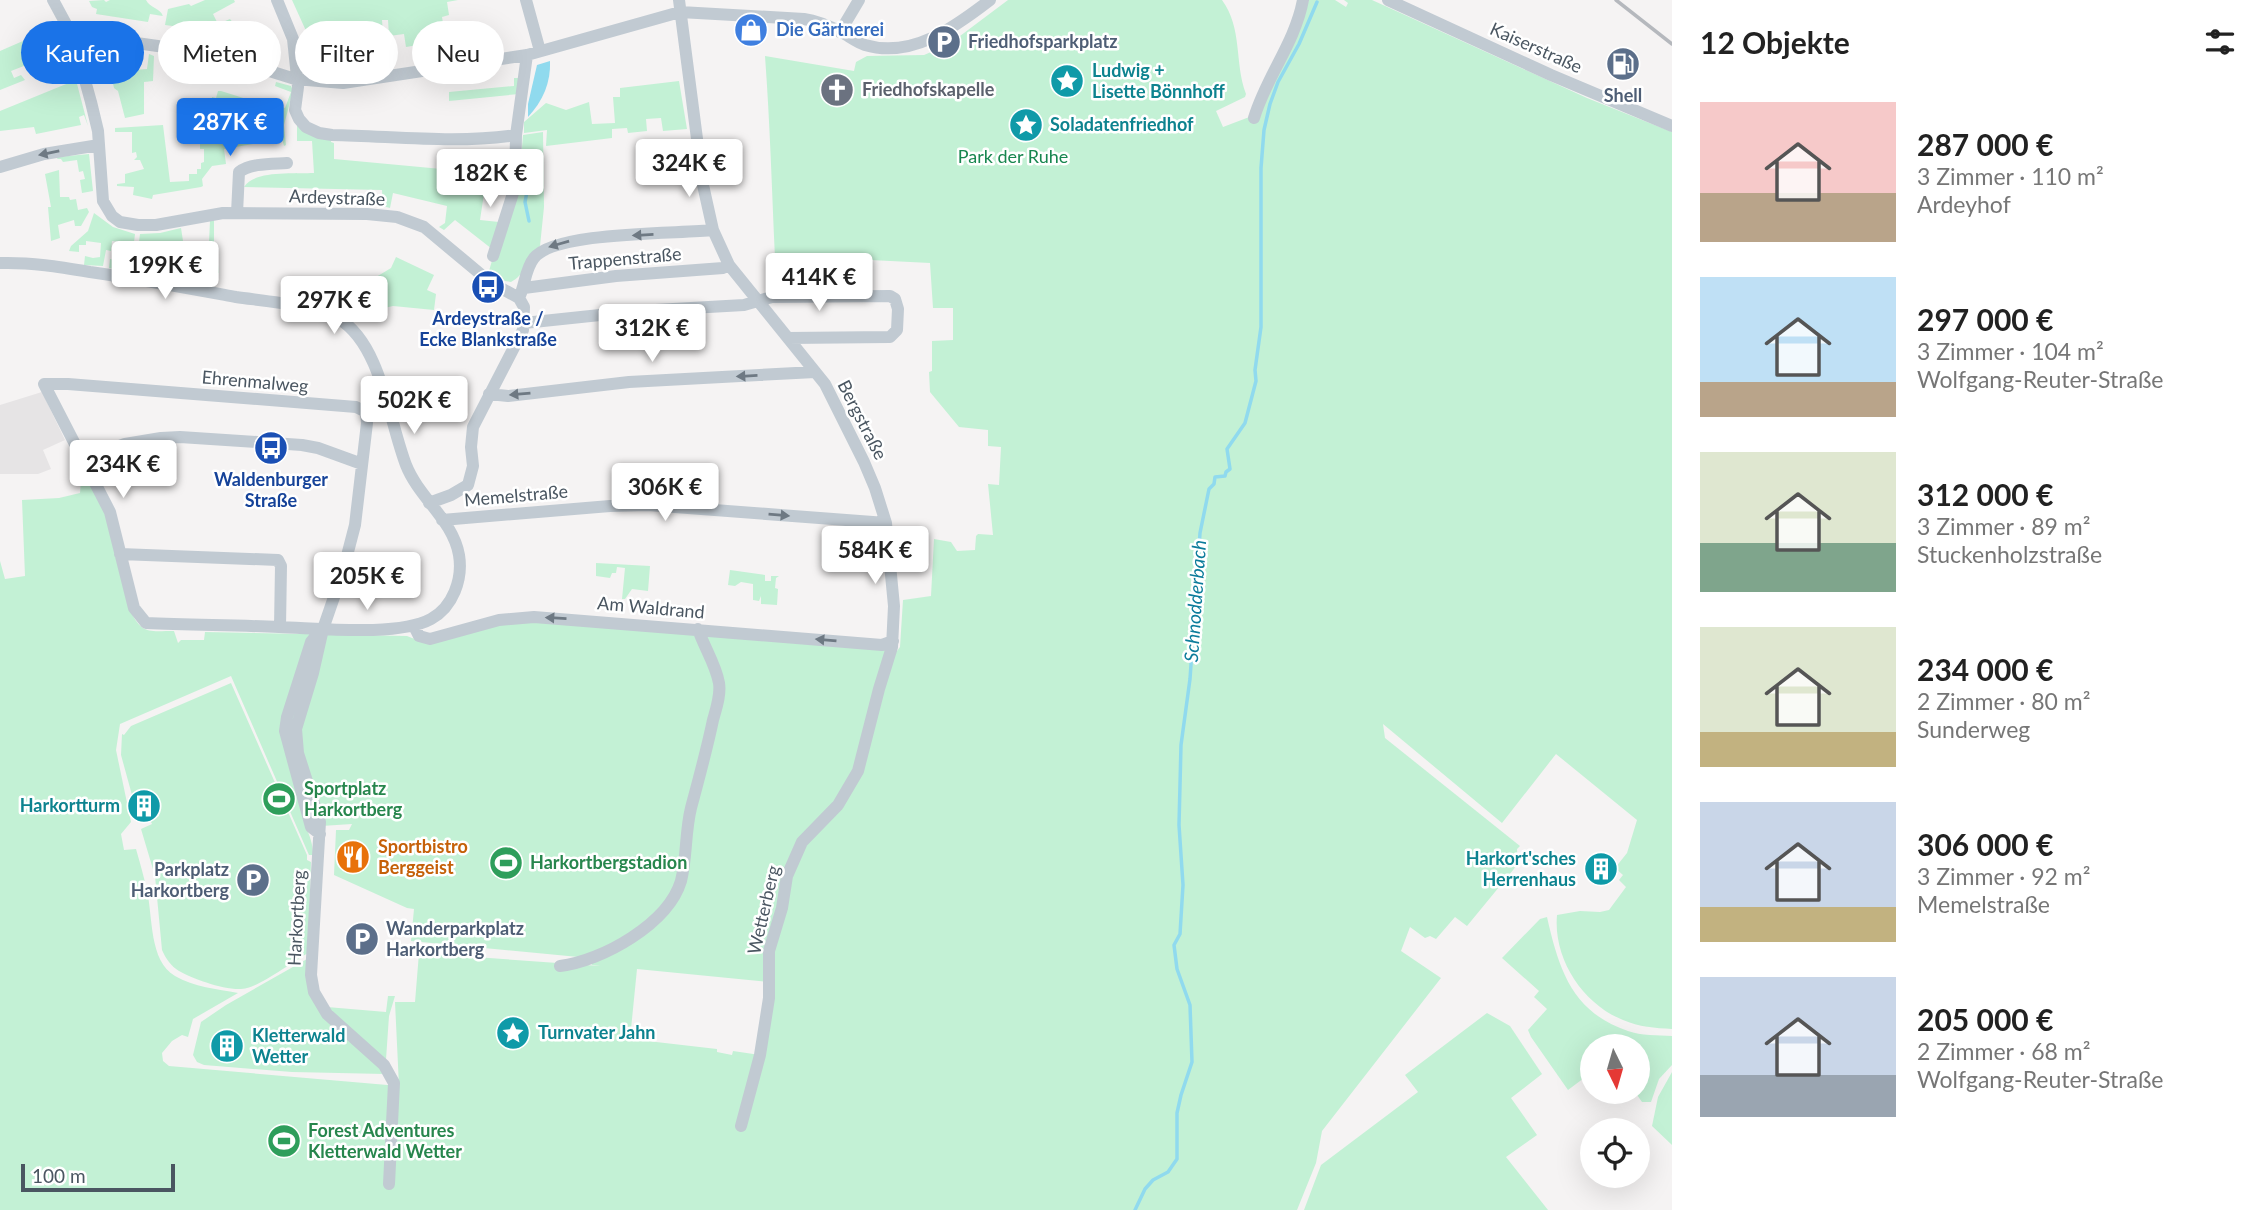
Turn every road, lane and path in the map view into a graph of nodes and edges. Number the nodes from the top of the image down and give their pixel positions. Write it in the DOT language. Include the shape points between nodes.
graph roads {
  1 [pos="53,0"];
  2 [pos="277,0"];
  3 [pos="526,0"];
  4 [pos="859,0"];
  5 [pos="990,0"];
  6 [pos="1303,0"];
  7 [pos="1388,0"];
  8 [pos="679,6"];
  9 [pos="64,21"];
  10 [pos="840,32"];
  11 [pos="144,44"];
  12 [pos="533,53"];
  13 [pos="398,74"];
  14 [pos="295,79"];
  15 [pos="86,84"];
  16 [pos="297,84"];
  17 [pos="1254,118"];
  18 [pos="1672,126"];
  19 [pos="516,135"];
  20 [pos="99,145"];
  21 [pos="287,163"];
  22 [pos="0,167"];
  23 [pos="237,213"];
  24 [pos="713,230"];
  25 [pos="493,256"];
  26 [pos="0,263"];
  27 [pos="729,265"];
  28 [pos="521,293"];
  29 [pos="758,302"];
  30 [pos="524,323"];
  31 [pos="788,338"];
  32 [pos="815,372"];
  33 [pos="489,394"];
  34 [pos="84,460"];
  35 [pos="362,464"];
  36 [pos="429,503"];
  37 [pos="442,520"];
  38 [pos="886,523"];
  39 [pos="120,554"];
  40 [pos="414,626"];
  41 [pos="280,627"];
  42 [pos="323,629"];
  43 [pos="698,629"];
  44 [pos="893,641"];
  45 [pos="560,966"];
  46 [pos="741,1126"];
  47 [pos="389,1184"];
  1 -- 9 [label="street, Ardeystraße"];
  2 -- 14 [label="street" via="293,39"];
  3 -- 12 [label="street"];
  4 -- 10 [label="street"];
  5 -- 10 [label="street" via="952,28 915,43 872,46"];
  6 -- 17 [label="street" via="1289,46 1261,95"];
  7 -- 18 [label="street, Kaiserstraße"];
  8 -- 10 [label="street" via="804,19"];
  8 -- 12 [label="street"];
  8 -- 24 [label="street, Bergstraße"];
  11 -- 14 [label="street" via="225,57"];
  12 -- 13 [label="street"];
  12 -- 19 [label="street"];
  15 -- 20 [label="street, Ardeystraße"];
  16 -- 19 [label="street" via="299,119 319,133 481,140"];
  19 -- 25 [label="street" via="515,187"];
  20 -- 22 [label="street, one-way"];
  20 -- 23 [label="street, Ardeystraße" via="103,201 120,222 138,225"];
  21 -- 23 [label="street" via="239,172"];
  23 -- 28 [label="street, Ardeystraße" via="397,217 417,223 490,282"];
  24 -- 27 [label="street, Bergstraße"];
  24 -- 28 [label="street, one-way" via="550,246 534,258"];
  26 -- 36 [label="street" via="54,266 148,281 337,317 359,335 371,355 411,477"];
  27 -- 28 [label="street, Trappenstraße" via="616,276"];
  27 -- 29 [label="street, Bergstraße"];
  28 -- 30 [label="street"];
  29 -- 30 [label="street"];
  29 -- 31 [label="street, Bergstraße"];
  29 -- 31 [label="street" via="772,297 895,299 897,330 890,337"];
  30 -- 33 [label="street"];
  31 -- 32 [label="street, Bergstraße"];
  32 -- 33 [label="street, one-way"];
  32 -- 38 [label="street, Bergstraße" via="831,394 864,462"];
  33 -- 36 [label="street" via="473,427 468,485"];
  34 -- 35 [label="street" via="125,444 180,437 302,445"];
  34 -- 35 [label="street, Ehrenmalweg" via="44,384 356,407 366,412 367,418"];
  34 -- 39 [label="street" via="110,512"];
  35 -- 42 [label="street, Ehrenmalweg" via="355,525"];
  36 -- 37 [label="street"];
  37 -- 38 [label="street, Memelstraße, one-way" via="648,505"];
  37 -- 40 [label="street" via="459,555 457,584 441,611"];
  38 -- 44 [label="street, Bergstraße"];
  39 -- 41 [label="street" via="134,608 146,623"];
  39 -- 41 [label="street" via="278,560"];
  40 -- 42 [label="street"];
  43 -- 40 [label="street, Am Waldrand, one-way" via="534,617 499,620 430,639 419,636"];
  41 -- 42 [label="street"];
  42 -- 47 [label="street, Harkortberg" via="295,737 320,822 311,975 314,992 327,1014 384,1065 394,1083"];
  44 -- 43 [label="street, Am Waldrand, one-way" via="882,645"];
  43 -- 45 [label="street" via="720,686 690,814 678,890 657,918 621,945"];
  44 -- 46 [label="street, Wetterberg" via="858,771 838,805 803,842 787,876 769,951 769,998 760,1055"];
}
